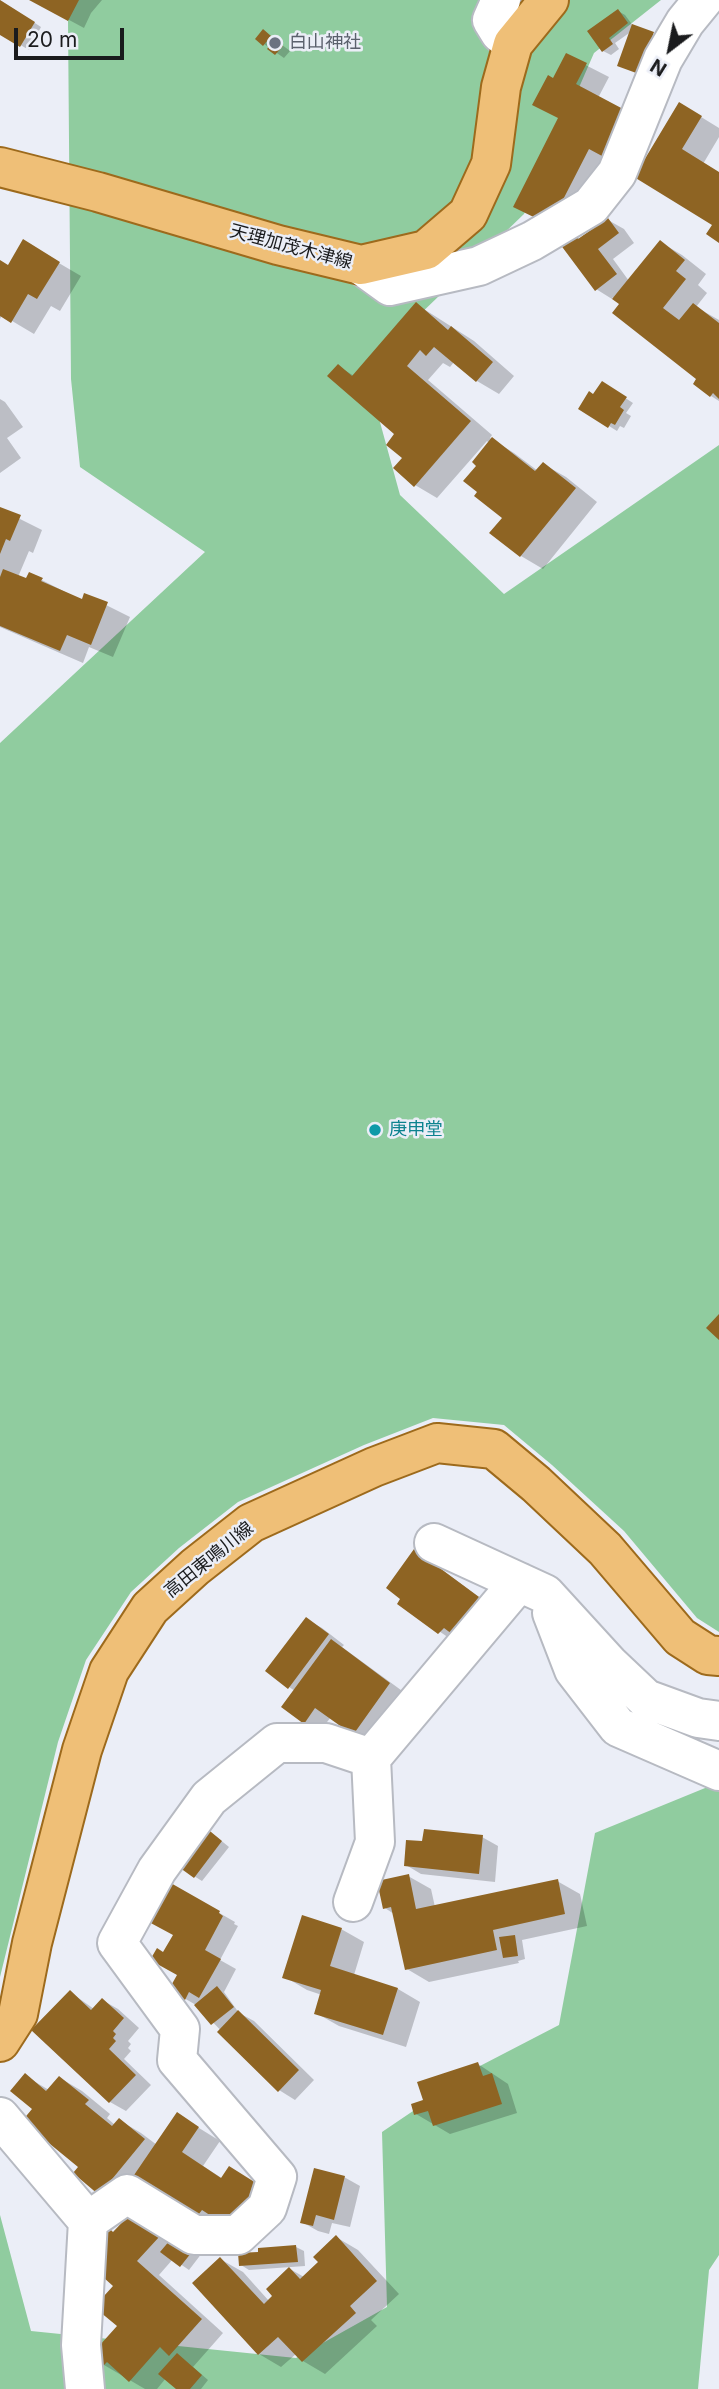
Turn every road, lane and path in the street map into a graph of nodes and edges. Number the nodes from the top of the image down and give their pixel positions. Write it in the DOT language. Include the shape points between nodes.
graph roads {
  1 [pos="501,0"];
  2 [pos="550,0"];
  3 [pos="703,0"];
  4 [pos="513,44"];
  5 [pos="0,167"];
  6 [pos="361,265"];
  7 [pos="434,1543"];
  8 [pos="532,1588"];
  9 [pos="719,1656"];
  10 [pos="719,1721"];
  11 [pos="371,1758"];
  12 [pos="719,1771"];
  13 [pos="354,1902"];
  14 [pos="0,2042"];
  15 [pos="0,2117"];
  16 [pos="88,2221"];
  17 [pos="85,2389"];
  1 -- 4 [label="street" via="492,20"];
  2 -- 4 [label="main road, 天理加茂木津線"];
  3 -- 6 [label="street" via="663,59 617,173 591,206 479,266 390,286"];
  4 -- 6 [label="main road, 天理加茂木津線" via="500,87 491,164 468,214 426,250"];
  5 -- 6 [label="main road, 天理加茂木津線"];
  7 -- 8 [label="street"];
  8 -- 10 [label="street" via="646,1699"];
  8 -- 11 [label="street"];
  8 -- 12 [label="street" via="574,1670 618,1727"];
  9 -- 14 [label="main road, 高田東鳴川線" via="708,1655 680,1637 606,1549 494,1450 437,1443 251,1523 150,1608 109,1671 82,1750 18,2014"];
  11 -- 13 [label="street" via="375,1842"];
  11 -- 16 [label="street" via="326,1743 277,1743 209,1798 157,1870 117,1943 180,2029 177,2060 277,2177 267,2208 238,2235 194,2235 127,2194"];
  15 -- 16 [label="street"];
  16 -- 17 [label="street" via="80,2345"];
}
